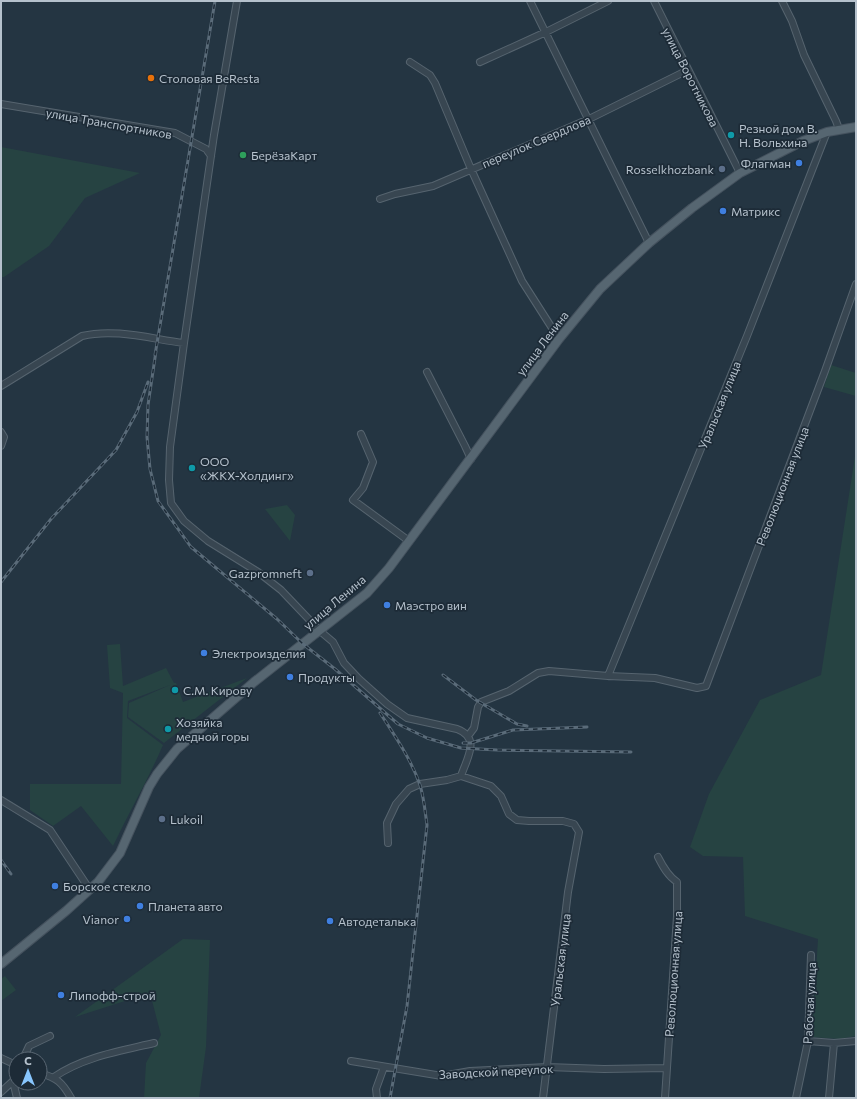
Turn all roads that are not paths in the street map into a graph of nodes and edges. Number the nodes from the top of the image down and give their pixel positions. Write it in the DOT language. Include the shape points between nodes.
graph roads {
  1 [pos="236,1"];
  2 [pos="530,1"];
  3 [pos="608,1"];
  4 [pos="654,1"];
  5 [pos="782,1"];
  6 [pos="546,32"];
  7 [pos="410,62"];
  8 [pos="480,62"];
  9 [pos="688,70"];
  10 [pos="1,104"];
  11 [pos="589,119"];
  12 [pos="856,127"];
  13 [pos="839,129"];
  14 [pos="827,132"];
  15 [pos="211,156"];
  16 [pos="471,169"];
  17 [pos="740,173"];
  18 [pos="380,199"];
  19 [pos="649,243"];
  20 [pos="856,284"];
  21 [pos="559,339"];
  22 [pos="184,343"];
  23 [pos="427,372"];
  24 [pos="1,386"];
  25 [pos="1,432"];
  26 [pos="361,434"];
  27 [pos="1,446"];
  28 [pos="471,459"];
  29 [pos="409,541"];
  30 [pos="320,630"];
  31 [pos="608,676"];
  32 [pos="468,736"];
  33 [pos="461,776"];
  34 [pos="1,800"];
  35 [pos="388,844"];
  36 [pos="658,857"];
  37 [pos="90,890"];
  38 [pos="811,955"];
  39 [pos="1,964"];
  40 [pos="50,1036"];
  41 [pos="856,1041"];
  42 [pos="808,1042"];
  43 [pos="154,1043"];
  44 [pos="834,1043"];
  45 [pos="27,1051"];
  46 [pos="351,1061"];
  47 [pos="384,1067"];
  48 [pos="547,1067"];
  49 [pos="667,1068"];
  50 [pos="48,1075"];
  51 [pos="54,1077"];
  52 [pos="71,1098"];
  53 [pos="377,1098"];
  54 [pos="543,1098"];
  55 [pos="665,1098"];
  56 [pos="796,1098"];
  57 [pos="829,1098"];
  1 -- 15 [label="street"];
  2 -- 6 [label="street"];
  3 -- 6 [label="street"];
  4 -- 9 [label="street, улица Воротникова"];
  5 -- 13 [label="street"];
  6 -- 8 [label="street"];
  6 -- 11 [label="street"];
  7 -- 16 [label="street" via="430,75 435,83"];
  9 -- 11 [label="street, переулок Свердлова"];
  9 -- 17 [label="street, улица Воротникова"];
  10 -- 15 [label="street, улица Транспортников" via="175,133 206,149"];
  11 -- 16 [label="street, переулок Свердлова"];
  11 -- 19 [label="street"];
  12 -- 13 [label="main road, улица Ленина"];
  13 -- 14 [label="main road, улица Ленина"];
  14 -- 17 [label="main road, улица Ленина" via="803,141"];
  14 -- 31 [label="street, Уральская улица"];
  15 -- 22 [label="street"];
  16 -- 18 [label="street, переулок Свердлова" via="433,186"];
  16 -- 21 [label="street" via="522,281"];
  17 -- 19 [label="main road, улица Ленина"];
  19 -- 21 [label="main road, улица Ленина" via="600,289"];
  20 -- 31 [label="street, Революционная улица" via="706,686 698,688 655,678"];
  21 -- 28 [label="main road, улица Ленина"];
  22 -- 24 [label="street" via="120,334 89,334"];
  22 -- 30 [label="street" via="170,447 171,503 184,521 208,541 258,572 281,590"];
  23 -- 28 [label="street"];
  25 -- 27 [label="street" via="4,437"];
  26 -- 29 [label="street" via="373,462 363,488 353,500"];
  28 -- 29 [label="main road, улица Ленина"];
  29 -- 30 [label="main road, улица Ленина" via="367,593"];
  30 -- 32 [label="street" via="333,642 344,663 387,704 407,718 457,729"];
  30 -- 37 [label="main road, улица Ленина" via="254,682 177,749 150,787 120,853"];
  31 -- 32 [label="street" via="549,671 538,673 509,691 481,702 474,728"];
  32 -- 33 [label="street" via="471,748"];
  33 -- 35 [label="street" via="420,784 409,789 396,804 387,823"];
  33 -- 48 [label="street, Уральская улица" via="491,786 501,796 509,814 518,820 563,821 574,824 579,832 568,892"];
  34 -- 37 [label="street" via="50,830"];
  36 -- 49 [label="street, Революционная улица" via="672,879 677,882"];
  37 -- 39 [label="main road, улица Ленина"];
  38 -- 42 [label="street, Рабочая улица"];
  40 -- 45 [label="street" via="29,1046"];
  41 -- 44 [label="street"];
  42 -- 44 [label="street"];
  42 -- 56 [label="street, Рабочая улица"];
  43 -- 51 [label="street" via="92,1058 63,1070"];
  44 -- 57 [label="street"];
  46 -- 47 [label="street, Заводской переулок"];
  47 -- 48 [label="street, Заводской переулок" via="442,1076 470,1071"];
  47 -- 53 [label="street" via="376,1089"];
  48 -- 49 [label="street, Заводской переулок"];
  48 -- 54 [label="street, Уральская улица"];
  49 -- 55 [label="street, Революционная улица"];
  50 -- 51 [label="street"];
  51 -- 52 [label="street" via="64,1086"];
}
